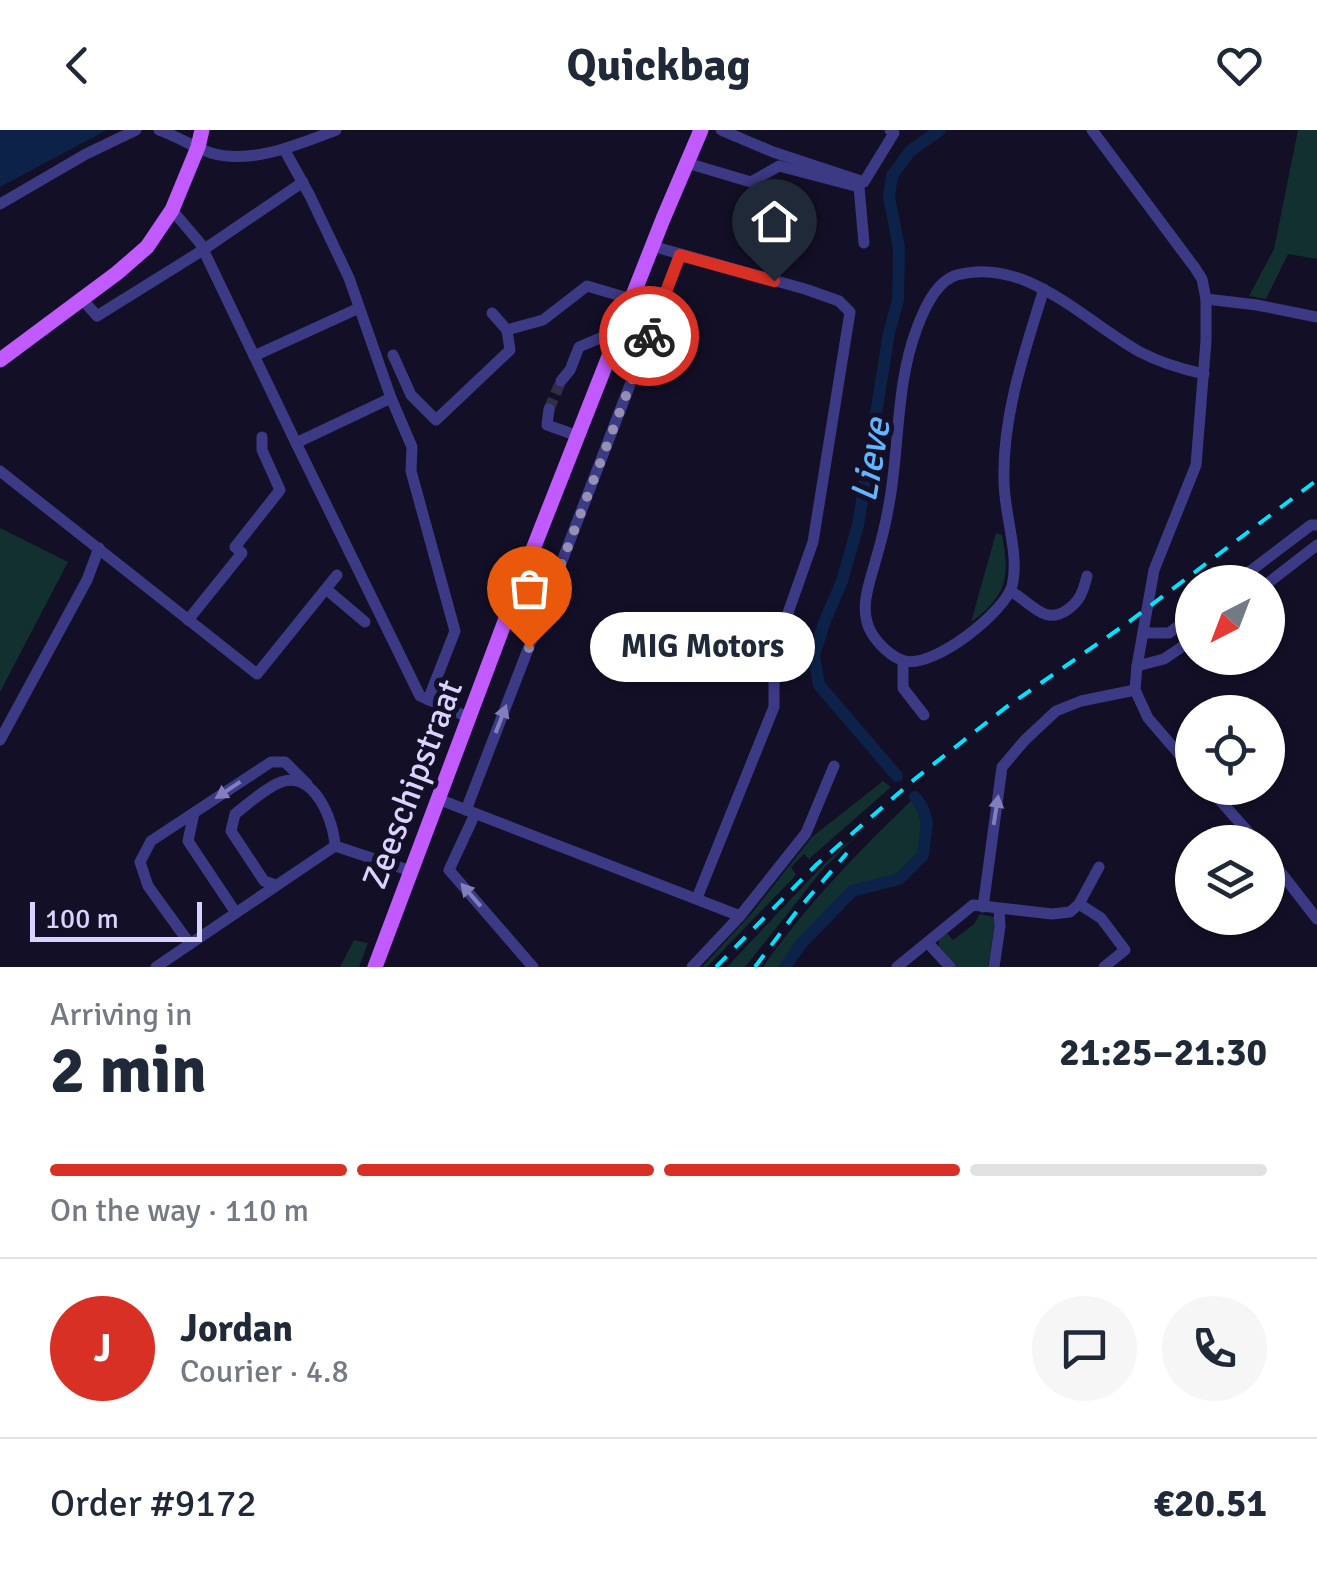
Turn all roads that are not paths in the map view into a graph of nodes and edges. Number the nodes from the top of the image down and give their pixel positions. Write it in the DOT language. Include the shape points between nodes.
graph roads {
  1 [pos="136,130"];
  2 [pos="158,130"];
  3 [pos="202,130"];
  4 [pos="336,130"];
  5 [pos="692,130"];
  6 [pos="702,130"];
  7 [pos="721,130"];
  8 [pos="890,130"];
  9 [pos="1092,130"];
  10 [pos="740,134"];
  11 [pos="198,147"];
  12 [pos="284,149"];
  13 [pos="684,169"];
  14 [pos="303,182"];
  15 [pos="0,204"];
  16 [pos="172,210"];
  17 [pos="864,243"];
  18 [pos="652,246"];
  19 [pos="204,250"];
  20 [pos="680,255"];
  21 [pos="1044,288"];
  22 [pos="82,299"];
  23 [pos="631,300"];
  24 [pos="1206,300"];
  25 [pos="359,308"];
  26 [pos="492,313"];
  27 [pos="1317,318"];
  28 [pos="507,330"];
  29 [pos="619,330"];
  30 [pos="393,355"];
  31 [pos="254,356"];
  32 [pos="0,360"];
  33 [pos="1204,374"];
  34 [pos="560,382"];
  35 [pos="391,398"];
  36 [pos="549,408"];
  37 [pos="578,436"];
  38 [pos="262,437"];
  39 [pos="296,443"];
  40 [pos="0,470"];
  41 [pos="1317,525"];
  42 [pos="1317,545"];
  43 [pos="99,548"];
  44 [pos="1259,565"];
  45 [pos="1285,570"];
  46 [pos="337,575"];
  47 [pos="1087,576"];
  48 [pos="326,589"];
  49 [pos="1010,591"];
  50 [pos="188,620"];
  51 [pos="366,622"];
  52 [pos="1175,629"];
  53 [pos="1143,633"];
  54 [pos="1175,652"];
  55 [pos="903,661"];
  56 [pos="1136,666"];
  57 [pos="1135,690"];
  58 [pos="428,700"];
  59 [pos="924,715"];
  60 [pos="470,718"];
  61 [pos="0,740"];
  62 [pos="1175,749"];
  63 [pos="834,766"];
  64 [pos="307,784"];
  65 [pos="438,799"];
  66 [pos="1223,805"];
  67 [pos="471,812"];
  68 [pos="194,813"];
  69 [pos="1242,825"];
  70 [pos="335,846"];
  71 [pos="1099,867"];
  72 [pos="411,871"];
  73 [pos="1285,878"];
  74 [pos="276,885"];
  75 [pos="697,898"];
  76 [pos="1078,904"];
  77 [pos="983,907"];
  78 [pos="999,910"];
  79 [pos="236,913"];
  80 [pos="740,916"];
  81 [pos="1317,919"];
  82 [pos="928,943"];
  83 [pos="190,944"];
  84 [pos="156,967"];
  85 [pos="375,967"];
  86 [pos="533,967"];
  87 [pos="692,967"];
  88 [pos="897,967"];
  89 [pos="950,967"];
  90 [pos="994,967"];
  91 [pos="1104,967"];
  1 -- 15 [label="street"];
  2 -- 11 [label="street"];
  3 -- 11 [label="main road"];
  4 -- 12 [label="street"];
  5 -- 13 [label="main road, Zeeschipstraat"];
  6 -- 13 [label="main road, Zeeschipstraat"];
  7 -- 10 [label="street"];
  8 -- 10 [label="street" via="864,182"];
  9 -- 24 [label="street" via="1195,268"];
  11 -- 12 [label="street" via="244,156"];
  11 -- 16 [label="main road"];
  12 -- 14 [label="street"];
  13 -- 17 [label="street" via="751,182 779,166 859,187"];
  13 -- 18 [label="main road, Zeeschipstraat"];
  14 -- 19 [label="street"];
  14 -- 25 [label="street"];
  16 -- 19 [label="street"];
  16 -- 22 [label="main road" via="133,260"];
  18 -- 20 [label="street"];
  18 -- 23 [label="main road, Zeeschipstraat"];
  19 -- 22 [label="street" via="97,316"];
  19 -- 31 [label="street"];
  67 -- 20 [label="street, one-way"];
  20 -- 75 [label="street" via="805,290 850,312 813,542 770,661 774,706"];
  21 -- 33 [label="street" via="1139,351"];
  21 -- 49 [label="street" via="1007,434 1004,482 1015,562"];
  21 -- 55 [label="street" via="998,273 957,275 936,290 916,328 886,525 865,610 880,645"];
  22 -- 32 [label="main road"];
  23 -- 28 [label="street" via="587,286 543,320"];
  23 -- 29 [label="main road, Zeeschipstraat"];
  24 -- 27 [label="street"];
  24 -- 33 [label="street"];
  25 -- 31 [label="street"];
  25 -- 35 [label="street"];
  26 -- 28 [label="street"];
  28 -- 30 [label="street" via="510,350 436,420 411,395"];
  29 -- 34 [label="street" via="579,348"];
  29 -- 37 [label="main road, Zeeschipstraat"];
  31 -- 39 [label="street"];
  33 -- 53 [label="street" via="1196,464 1154,570"];
  35 -- 39 [label="street"];
  35 -- 58 [label="street" via="412,447 411,471 455,631"];
  36 -- 37 [label="street" via="547,424"];
  37 -- 60 [label="main road, Zeeschipstraat"];
  38 -- 50 [label="street" via="280,490 235,547 242,553"];
  39 -- 58 [label="street" via="420,696"];
  40 -- 43 [label="street"];
  41 -- 44 [label="street"];
  42 -- 45 [label="street"];
  43 -- 50 [label="street"];
  43 -- 61 [label="street"];
  46 -- 48 [label="street"];
  47 -- 49 [label="street" via="1077,603 1059,616 1040,612"];
  48 -- 50 [label="street" via="257,674"];
  48 -- 51 [label="street"];
  49 -- 55 [label="street" via="969,633 927,660"];
  52 -- 53 [label="street"];
  53 -- 56 [label="street"];
  54 -- 56 [label="street"];
  55 -- 59 [label="street" via="903,688"];
  56 -- 57 [label="street"];
  57 -- 62 [label="street"];
  77 -- 57 [label="street, one-way" via="1002,767 1056,711"];
  58 -- 60 [label="street"];
  60 -- 65 [label="main road, Zeeschipstraat"];
  63 -- 80 [label="street" via="806,834"];
  64 -- 68 [label="street, one-way" via="285,762 271,762"];
  64 -- 70 [label="street" via="329,814"];
  64 -- 74 [label="street" via="280,782 234,814 232,830 264,881"];
  65 -- 67 [label="street"];
  65 -- 72 [label="main road, Zeeschipstraat"];
  66 -- 69 [label="street"];
  67 -- 75 [label="street"];
  86 -- 67 [label="street, one-way" via="450,870"];
  68 -- 79 [label="street" via="188,841"];
  68 -- 83 [label="street" via="151,841 140,862 148,886"];
  70 -- 72 [label="street"];
  70 -- 74 [label="street"];
  71 -- 76 [label="street"];
  72 -- 85 [label="main road, Zeeschipstraat"];
  73 -- 81 [label="street"];
  74 -- 79 [label="street"];
  75 -- 80 [label="street"];
  76 -- 78 [label="street" via="1052,914"];
  76 -- 91 [label="street" via="1100,918 1126,950"];
  77 -- 78 [label="street"];
  77 -- 82 [label="street" via="974,905"];
  78 -- 90 [label="street"];
  79 -- 83 [label="street"];
  80 -- 87 [label="street"];
  82 -- 88 [label="street"];
  82 -- 89 [label="street"];
  83 -- 84 [label="street"];
}
